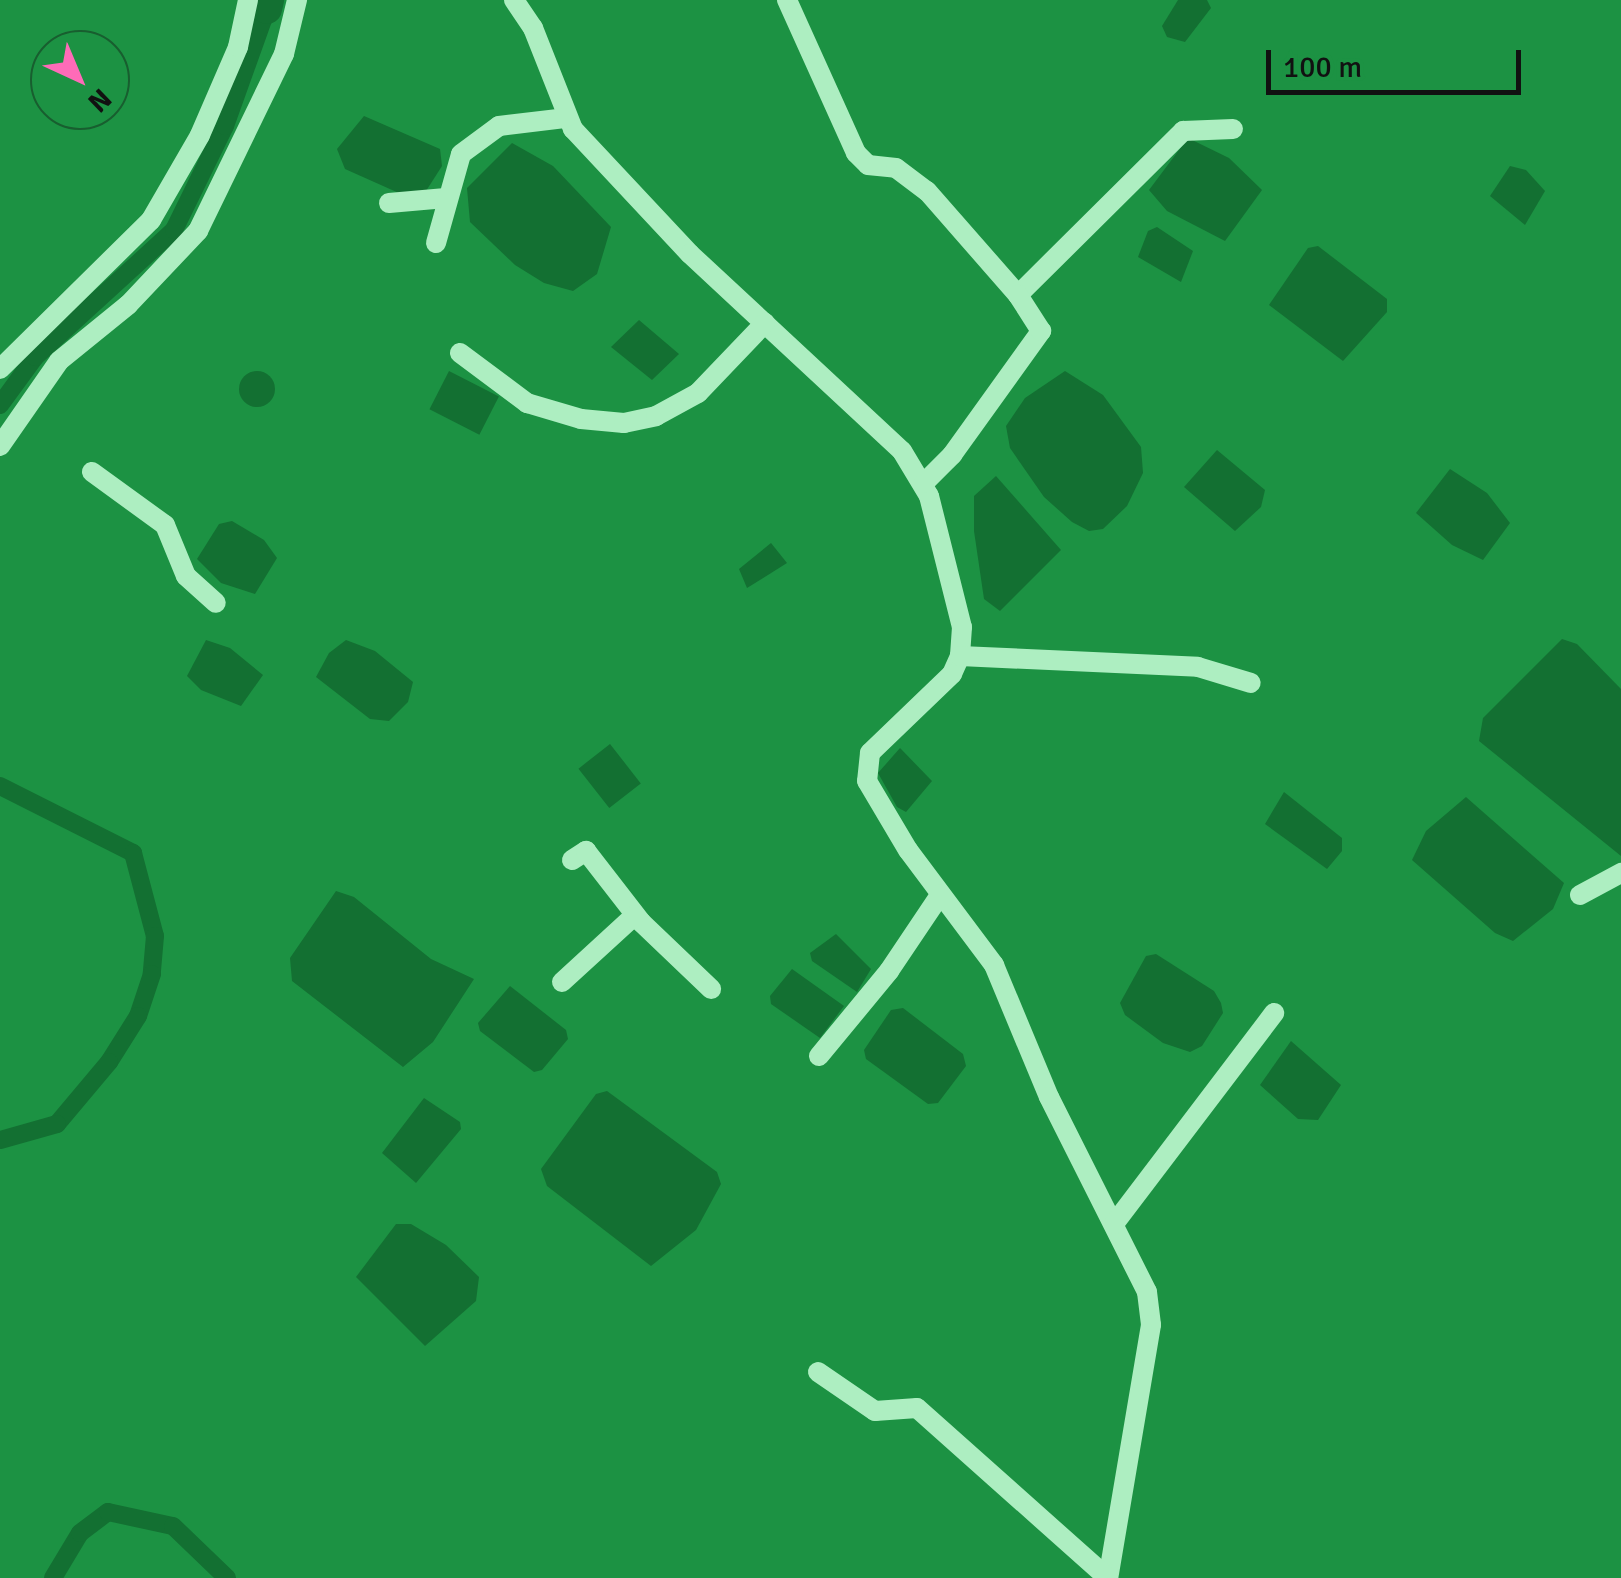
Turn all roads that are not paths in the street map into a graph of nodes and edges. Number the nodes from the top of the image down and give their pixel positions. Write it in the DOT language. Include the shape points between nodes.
graph roads {
  1 [pos="248,0"];
  2 [pos="298,0"];
  3 [pos="514,0"];
  4 [pos="787,0"];
  5 [pos="565,118"];
  6 [pos="1233,129"];
  7 [pos="446,198"];
  8 [pos="389,203"];
  9 [pos="436,243"];
  10 [pos="1018,295"];
  11 [pos="765,323"];
  12 [pos="460,353"];
  13 [pos="0,370"];
  14 [pos="0,446"];
  15 [pos="92,472"];
  16 [pos="924,483"];
  17 [pos="216,603"];
  18 [pos="960,656"];
  19 [pos="1250,683"];
  20 [pos="572,860"];
  21 [pos="1621,873"];
  22 [pos="940,895"];
  23 [pos="1580,895"];
  24 [pos="635,914"];
  25 [pos="562,982"];
  26 [pos="711,989"];
  27 [pos="1274,1013"];
  28 [pos="819,1056"];
  29 [pos="1114,1224"];
  30 [pos="818,1372"];
  31 [pos="1108,1578"];
  1 -- 13 [label="street" via="238,47 200,135 152,220"];
  2 -- 14 [label="street" via="284,54 198,232 128,305 59,361"];
  3 -- 5 [label="street" via="533,28"];
  4 -- 10 [label="street" via="856,153 868,165 896,168 927,192"];
  5 -- 7 [label="street" via="525,119 481,135 460,154"];
  5 -- 11 [label="street" via="690,254"];
  6 -- 10 [label="street" via="1183,131"];
  7 -- 8 [label="street"];
  7 -- 9 [label="street"];
  10 -- 16 [label="street" via="1041,331 952,455"];
  11 -- 12 [label="street" via="698,394 624,423 581,419 526,402"];
  11 -- 16 [label="street" via="902,451"];
  15 -- 17 [label="street" via="165,525 186,576"];
  16 -- 18 [label="street" via="957,602"];
  18 -- 19 [label="street" via="1198,667"];
  18 -- 22 [label="street" via="952,674 866,762 873,797"];
  20 -- 24 [label="street" via="586,852 623,890"];
  21 -- 23 [label="street"];
  22 -- 28 [label="street"];
  22 -- 29 [label="street" via="994,965 1049,1097"];
  24 -- 25 [label="street"];
  24 -- 26 [label="street"];
  27 -- 29 [label="street"];
  29 -- 31 [label="street" via="1147,1292 1151,1325"];
  30 -- 31 [label="street" via="881,1413 907,1404 918,1408"];
}
